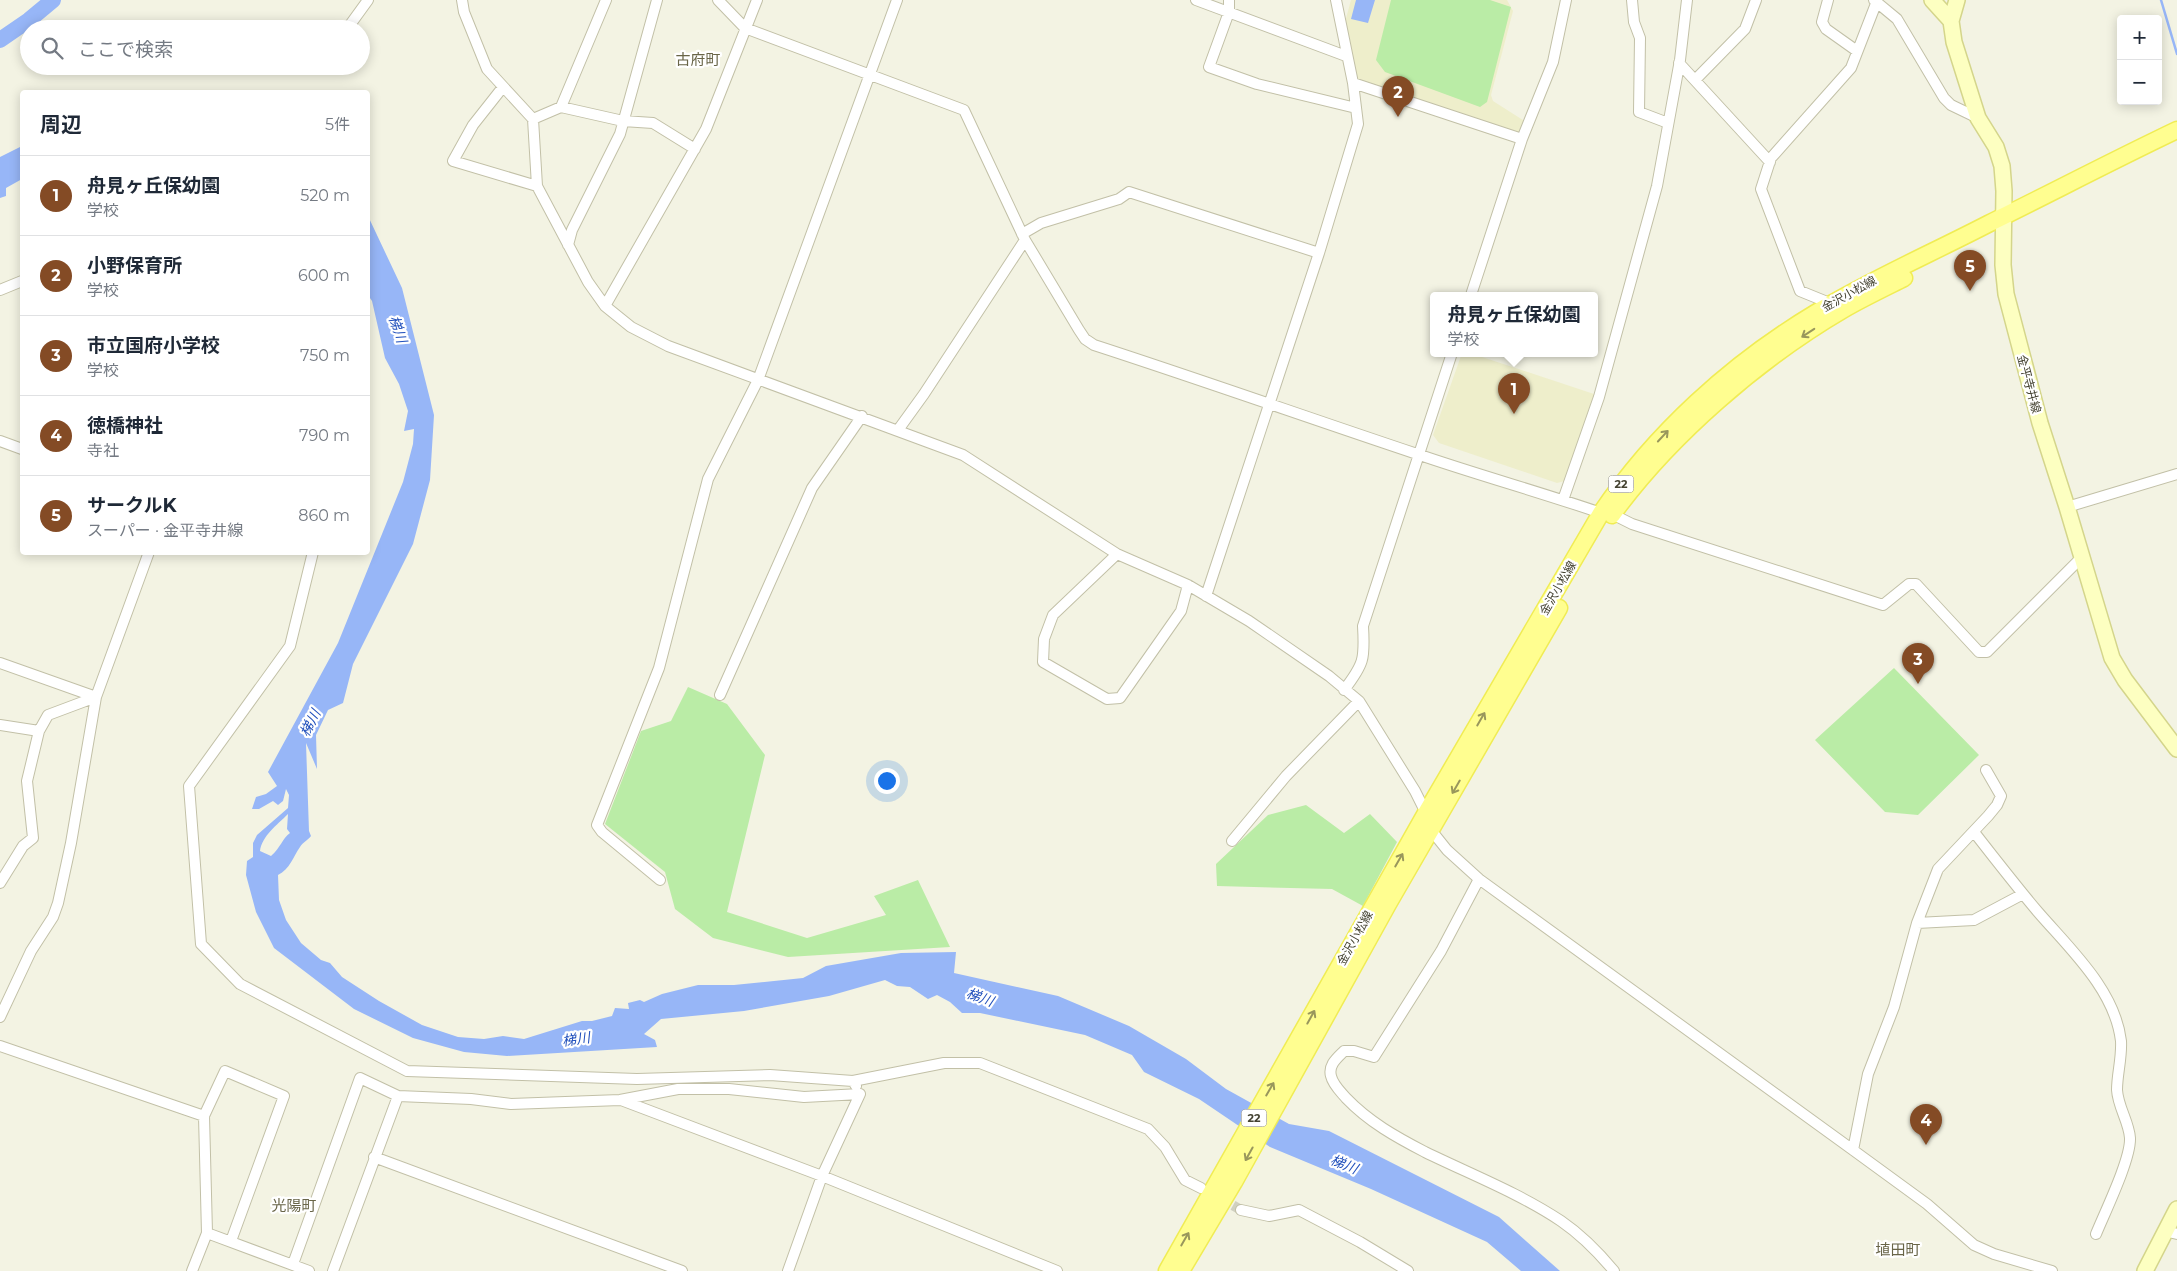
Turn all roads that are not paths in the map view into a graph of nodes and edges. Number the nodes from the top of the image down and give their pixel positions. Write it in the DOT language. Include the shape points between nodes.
graph roads {
  1 [pos="368,0"];
  2 [pos="462,0"];
  3 [pos="606,0"];
  4 [pos="657,0"];
  5 [pos="718,0"];
  6 [pos="757,0"];
  7 [pos="897,0"];
  8 [pos="1196,0"];
  9 [pos="1229,0"];
  10 [pos="1336,0"];
  11 [pos="1566,0"];
  12 [pos="1632,0"];
  13 [pos="1687,0"];
  14 [pos="1756,0"];
  15 [pos="1828,0"];
  16 [pos="1875,0"];
  17 [pos="1932,0"];
  18 [pos="1957,0"];
  19 [pos="1229,12"];
  20 [pos="353,20"];
  21 [pos="1951,21"];
  22 [pos="745,28"];
  23 [pos="1857,51"];
  24 [pos="1346,56"];
  25 [pos="1679,63"];
  26 [pos="869,75"];
  27 [pos="1695,80"];
  28 [pos="1354,83"];
  29 [pos="503,87"];
  30 [pos="561,107"];
  31 [pos="1356,108"];
  32 [pos="1978,118"];
  33 [pos="533,119"];
  34 [pos="623,121"];
  35 [pos="1668,123"];
  36 [pos="2177,130"];
  37 [pos="1522,139"];
  38 [pos="2177,141"];
  39 [pos="695,148"];
  40 [pos="1770,162"];
  41 [pos="537,186"];
  42 [pos="2002,223"];
  43 [pos="1023,237"];
  44 [pos="568,245"];
  45 [pos="1318,254"];
  46 [pos="20,282"];
  47 [pos="0,290"];
  48 [pos="1472,292"];
  49 [pos="1832,304"];
  50 [pos="605,306"];
  51 [pos="1451,357"];
  52 [pos="758,380"];
  53 [pos="1269,403"];
  54 [pos="862,416"];
  55 [pos="898,430"];
  56 [pos="0,441"];
  57 [pos="20,448"];
  58 [pos="1418,455"];
  59 [pos="2177,474"];
  60 [pos="1563,500"];
  61 [pos="2067,507"];
  62 [pos="1607,514"];
  63 [pos="1116,554"];
  64 [pos="148,555"];
  65 [pos="312,555"];
  66 [pos="2082,557"];
  67 [pos="1188,585"];
  68 [pos="1206,596"];
  69 [pos="1,667"];
  70 [pos="1344,690"];
  71 [pos="720,695"];
  72 [pos="96,697"];
  73 [pos="1359,701"];
  74 [pos="0,725"];
  75 [pos="39,731"];
  76 [pos="2177,749"];
  77 [pos="1986,770"];
  78 [pos="1426,812"];
  79 [pos="1431,830"];
  80 [pos="1974,832"];
  81 [pos="1232,841"];
  82 [pos="1480,879"];
  83 [pos="660,880"];
  84 [pos="0,883"];
  85 [pos="2023,894"];
  86 [pos="1917,923"];
  87 [pos="0,1017"];
  88 [pos="0,1046"];
  89 [pos="1293,1062"];
  90 [pos="853,1081"];
  91 [pos="860,1094"];
  92 [pos="398,1096"];
  93 [pos="620,1100"];
  94 [pos="204,1116"];
  95 [pos="1853,1150"];
  96 [pos="374,1158"];
  97 [pos="822,1176"];
  98 [pos="1201,1188"];
  99 [pos="2177,1209"];
  100 [pos="1241,1210"];
  101 [pos="1209,1211"];
  102 [pos="207,1233"];
  103 [pos="2171,1233"];
  104 [pos="2096,1234"];
  105 [pos="231,1241"];
  106 [pos="293,1264"];
  107 [pos="192,1271"];
  108 [pos="310,1271"];
  109 [pos="333,1271"];
  110 [pos="682,1271"];
  111 [pos="788,1271"];
  112 [pos="1057,1271"];
  113 [pos="1167,1271"];
  114 [pos="1181,1271"];
  115 [pos="1408,1271"];
  116 [pos="1614,1271"];
  117 [pos="2052,1271"];
  118 [pos="2144,1271"];
  1 -- 20 [label="street"];
  2 -- 29 [label="street" via="486,70"];
  3 -- 30 [label="street"];
  4 -- 34 [label="street"];
  5 -- 22 [label="street"];
  6 -- 22 [label="street"];
  7 -- 26 [label="street"];
  8 -- 19 [label="street"];
  9 -- 19 [label="street"];
  10 -- 24 [label="street"];
  11 -- 37 [label="street" via="1553,62"];
  12 -- 35 [label="street" via="1634,22 1640,38 1639,112"];
  13 -- 25 [label="street"];
  14 -- 27 [label="street" via="1745,29"];
  15 -- 23 [label="street" via="1822,22 1826,29"];
  16 -- 23 [label="street"];
  16 -- 32 [label="street" via="1897,19 1944,98"];
  17 -- 21 [label="main road"];
  18 -- 21 [label="main road, 金平寺井線"];
  19 -- 24 [label="street"];
  19 -- 31 [label="street" via="1209,67 1257,84"];
  21 -- 32 [label="main road, 金平寺井線"];
  22 -- 26 [label="street"];
  22 -- 39 [label="street" via="720,98"];
  23 -- 40 [label="street" via="1851,68"];
  24 -- 28 [label="street"];
  25 -- 27 [label="street"];
  25 -- 35 [label="street"];
  26 -- 43 [label="street" via="964,110"];
  26 -- 52 [label="street"];
  27 -- 40 [label="street"];
  28 -- 31 [label="street"];
  28 -- 37 [label="street"];
  29 -- 33 [label="street"];
  29 -- 41 [label="street" via="473,125 453,161"];
  30 -- 33 [label="street"];
  30 -- 34 [label="street"];
  31 -- 45 [label="street" via="1358,124"];
  32 -- 42 [label="main road, 金平寺井線" via="1996,147 2002,166"];
  33 -- 41 [label="street"];
  34 -- 39 [label="street" via="653,123"];
  34 -- 44 [label="street" via="620,134 572,230"];
  35 -- 60 [label="street" via="1657,186 1599,396"];
  36 -- 42 [label="main road, 金沢小松線 / 22"];
  37 -- 48 [label="street"];
  38 -- 42 [label="main road, 金沢小松線 / 22"];
  39 -- 50 [label="street"];
  40 -- 49 [label="street" via="1761,190 1800,291"];
  41 -- 44 [label="street"];
  42 -- 49 [label="main road, 金沢小松線 / 22" via="1872,281"];
  42 -- 61 [label="main road, 金平寺井線" via="2006,294 2040,423"];
  42 -- 62 [label="main road, 金沢小松線 / 22, one-way" via="1804,334 1720,398"];
  43 -- 45 [label="street" via="1041,223 1119,199 1129,192"];
  43 -- 53 [label="street" via="1085,339 1094,345"];
  43 -- 55 [label="street"];
  44 -- 50 [label="street"];
  45 -- 53 [label="street"];
  46 -- 47 [label="street"];
  62 -- 49 [label="main road, 金沢小松線 / 22, one-way" via="1633,469 1725,377 1794,326"];
  50 -- 52 [label="street" via="631,326 668,346"];
  51 -- 58 [label="street"];
  52 -- 54 [label="street"];
  52 -- 83 [label="street" via="708,479 658,668 597,825"];
  53 -- 58 [label="street"];
  53 -- 68 [label="street"];
  54 -- 55 [label="street"];
  54 -- 71 [label="street" via="812,488"];
  55 -- 63 [label="street" via="963,455"];
  56 -- 57 [label="street"];
  58 -- 60 [label="street"];
  58 -- 70 [label="street" via="1363,626 1364,652 1360,668"];
  59 -- 61 [label="street"];
  60 -- 62 [label="street"];
  61 -- 66 [label="main road, 金平寺井線"];
  62 -- 66 [label="street" via="1883,605 1909,584 1916,584 1979,652 1987,652"];
  78 -- 62 [label="main road, 金沢小松線 / 22, one-way"];
  62 -- 79 [label="main road, 金沢小松線 / 22, one-way"];
  63 -- 67 [label="street"];
  63 -- 67 [label="street" via="1053,614 1044,639 1043,662 1107,699 1120,698 1131,684 1181,611"];
  64 -- 72 [label="street"];
  65 -- 90 [label="street" via="290,646 188,786 201,944 240,984 407,1072 637,1079 770,1075"];
  66 -- 76 [label="main road, 金平寺井線" via="2112,658"];
  67 -- 68 [label="street"];
  68 -- 70 [label="street" via="1249,621 1329,676"];
  69 -- 72 [label="street"];
  70 -- 73 [label="street"];
  72 -- 75 [label="street" via="48,714"];
  72 -- 87 [label="street" via="58,903"];
  73 -- 78 [label="street"];
  73 -- 81 [label="street" via="1286,776"];
  74 -- 75 [label="street"];
  75 -- 84 [label="street" via="27,781 33,838 23,846"];
  77 -- 80 [label="street" via="2001,796"];
  89 -- 78 [label="main road, 金沢小松線 / 22, one-way"];
  79 -- 82 [label="street" via="1447,850"];
  79 -- 89 [label="main road, 金沢小松線 / 22"];
  80 -- 85 [label="street"];
  80 -- 86 [label="street" via="1938,868"];
  82 -- 95 [label="street"];
  82 -- 116 [label="street" via="1441,951 1374,1057 1354,1050 1344,1051 1333,1062 1330,1075 1337,1088 1358,1110 1384,1130 1528,1202 1561,1222"];
  85 -- 86 [label="street" via="1974,920"];
  85 -- 104 [label="street" via="2070,946 2100,987 2116,1021 2121,1064 2117,1090 2130,1137 2128,1155"];
  86 -- 95 [label="street" via="1894,1007 1868,1074"];
  88 -- 94 [label="street"];
  89 -- 101 [label="main road, 金沢小松線 / 22"];
  90 -- 91 [label="street"];
  90 -- 98 [label="street" via="944,1063 980,1063 1148,1129 1166,1147 1185,1180"];
  91 -- 93 [label="street" via="804,1097 698,1088"];
  91 -- 97 [label="street"];
  92 -- 93 [label="street" via="511,1104"];
  92 -- 96 [label="street"];
  92 -- 106 [label="street" via="360,1078"];
  93 -- 97 [label="street"];
  94 -- 102 [label="street"];
  94 -- 105 [label="street" via="225,1072 284,1096"];
  95 -- 117 [label="street" via="1927,1204 1974,1245"];
  96 -- 109 [label="street"];
  96 -- 110 [label="street"];
  97 -- 111 [label="street"];
  97 -- 112 [label="street"];
  99 -- 103 [label="main road"];
  100 -- 115 [label="street" via="1270,1216 1299,1210"];
  113 -- 101 [label="main road, 金沢小松線 / 22, one-way"];
  101 -- 114 [label="main road, 金沢小松線 / 22"];
  102 -- 105 [label="street"];
  102 -- 107 [label="street"];
  103 -- 118 [label="main road"];
  105 -- 106 [label="street"];
  106 -- 108 [label="street"];
}
